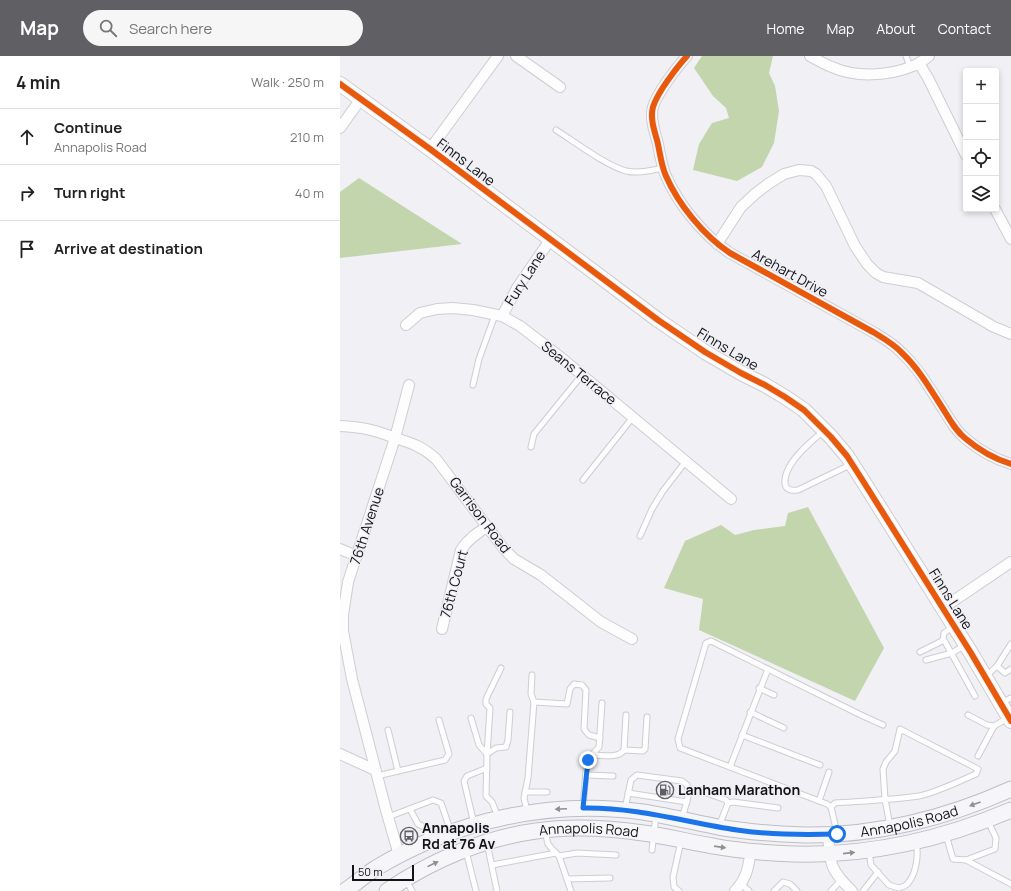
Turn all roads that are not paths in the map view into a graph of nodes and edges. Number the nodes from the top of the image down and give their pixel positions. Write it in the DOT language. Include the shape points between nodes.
graph roads {
  1 [pos="498,56"];
  2 [pos="516,56"];
  3 [pos="687,56"];
  4 [pos="810,56"];
  5 [pos="906,56"];
  6 [pos="929,56"];
  7 [pos="915,65"];
  8 [pos="340,84"];
  9 [pos="560,87"];
  10 [pos="360,100"];
  11 [pos="340,128"];
  12 [pos="556,130"];
  13 [pos="430,149"];
  14 [pos="963,149"];
  15 [pos="664,168"];
  16 [pos="997,212"];
  17 [pos="1011,239"];
  18 [pos="550,240"];
  19 [pos="717,244"];
  20 [pos="498,316"];
  21 [pos="406,325"];
  22 [pos="1011,334"];
  23 [pos="582,375"];
  24 [pos="409,385"];
  25 [pos="473,385"];
  26 [pos="633,417"];
  27 [pos="340,426"];
  28 [pos="825,430"];
  29 [pos="395,438"];
  30 [pos="531,447"];
  31 [pos="686,461"];
  32 [pos="852,464"];
  33 [pos="1011,464"];
  34 [pos="583,480"];
  35 [pos="731,499"];
  36 [pos="487,527"];
  37 [pos="640,536"];
  38 [pos="340,549"];
  39 [pos="357,556"];
  40 [pos="1011,562"];
  41 [pos="943,608"];
  42 [pos="954,626"];
  43 [pos="442,629"];
  44 [pos="632,639"];
  45 [pos="943,640"];
  46 [pos="966,644"];
  47 [pos="1011,644"];
  48 [pos="343,652"];
  49 [pos="920,652"];
  50 [pos="952,653"];
  51 [pos="926,660"];
  52 [pos="997,666"];
  53 [pos="501,668"];
  54 [pos="768,669"];
  55 [pos="1011,669"];
  56 [pos="532,674"];
  57 [pos="986,677"];
  58 [pos="759,688"];
  59 [pos="774,694"];
  60 [pos="975,696"];
  61 [pos="1006,701"];
  62 [pos="534,702"];
  63 [pos="602,703"];
  64 [pos="510,712"];
  65 [pos="750,712"];
  66 [pos="626,715"];
  67 [pos="968,715"];
  68 [pos="647,717"];
  69 [pos="471,718"];
  70 [pos="439,720"];
  71 [pos="1010,720"];
  72 [pos="883,724"];
  73 [pos="994,726"];
  74 [pos="784,728"];
  75 [pos="388,730"];
  76 [pos="742,735"];
  77 [pos="600,738"];
  78 [pos="624,750"];
  79 [pos="340,754"];
  80 [pos="487,754"];
  81 [pos="593,755"];
  82 [pos="978,756"];
  83 [pos="820,765"];
  84 [pos="730,767"];
  85 [pos="487,768"];
  86 [pos="398,771"];
  87 [pos="829,772"];
  88 [pos="376,773"];
  89 [pos="586,775"];
  90 [pos="613,776"];
  91 [pos="1011,789"];
  92 [pos="525,792"];
  93 [pos="547,792"];
  94 [pos="704,792"];
  95 [pos="628,793"];
  96 [pos="885,799"];
  97 [pos="819,801"];
  98 [pos="687,802"];
  99 [pos="728,803"];
  100 [pos="831,807"];
  101 [pos="583,808"];
  102 [pos="778,808"];
  103 [pos="410,809"];
  104 [pos="624,810"];
  105 [pos="1011,810"];
  106 [pos="527,813"];
  107 [pos="656,814"];
  108 [pos="388,817"];
  109 [pos="498,818"];
  110 [pos="682,820"];
  111 [pos="988,820"];
  112 [pos="474,825"];
  113 [pos="719,827"];
  114 [pos="891,827"];
  115 [pos="544,830"];
  116 [pos="451,833"];
  117 [pos="833,834"];
  118 [pos="946,834"];
  119 [pos="654,835"];
  120 [pos="681,840"];
  121 [pos="430,841"];
  122 [pos="487,842"];
  123 [pos="916,842"];
  124 [pos="465,850"];
  125 [pos="652,850"];
  126 [pos="869,850"];
  127 [pos="751,851"];
  128 [pos="830,854"];
  129 [pos="399,855"];
  130 [pos="558,855"];
  131 [pos="616,855"];
  132 [pos="966,860"];
  133 [pos="386,863"];
  134 [pos="492,865"];
  135 [pos="878,872"];
  136 [pos="610,878"];
  137 [pos="567,879"];
  138 [pos="841,880"];
  139 [pos="1011,884"];
  140 [pos="409,885"];
  141 [pos="340,886"];
  142 [pos="672,889"];
  143 [pos="742,889"];
  144 [pos="898,890"];
  145 [pos="345,891"];
  146 [pos="387,891"];
  147 [pos="476,891"];
  148 [pos="497,891"];
  149 [pos="571,891"];
  150 [pos="679,891"];
  151 [pos="774,891"];
  152 [pos="797,891"];
  153 [pos="831,891"];
  154 [pos="852,891"];
  155 [pos="863,891"];
  1 -- 13 [label="street"];
  2 -- 9 [label="street"];
  3 -- 15 [label="street, Arehart Drive" via="653,107 652,120"];
  4 -- 7 [label="street" via="843,71 861,74 896,71"];
  5 -- 7 [label="lane"];
  6 -- 7 [label="street"];
  7 -- 14 [label="street" via="928,78"];
  8 -- 10 [label="street, Finns Lane"];
  10 -- 11 [label="street"];
  10 -- 13 [label="street, Finns Lane"];
  12 -- 15 [label="lane" via="611,165 627,171 645,172"];
  13 -- 18 [label="street, Finns Lane"];
  15 -- 19 [label="street, Arehart Drive" via="674,191 690,214"];
  16 -- 17 [label="street"];
  18 -- 20 [label="street, Fury Lane"];
  18 -- 28 [label="street, Finns Lane" via="705,352 786,397"];
  19 -- 22 [label="street" via="741,206 768,184 784,174 799,170 812,171 826,186 855,246 876,273 883,277 918,283 994,327"];
  19 -- 33 [label="street, Arehart Drive" via="890,343 911,362 965,439 988,454"];
  20 -- 21 [label="street, Seans Terrace" via="473,310 437,309 420,313"];
  20 -- 23 [label="street, Seans Terrace" via="520,326"];
  20 -- 25 [label="lane" via="480,359"];
  23 -- 26 [label="street, Seans Terrace"];
  23 -- 30 [label="lane" via="534,434"];
  24 -- 29 [label="street, 76th Avenue"];
  26 -- 31 [label="street, Seans Terrace"];
  26 -- 34 [label="lane"];
  27 -- 29 [label="street, Garrison Road" via="370,429"];
  28 -- 32 [label="street, Finns Lane"];
  28 -- 32 [label="lane" via="790,464 787,488 798,490"];
  29 -- 36 [label="street, Garrison Road" via="427,450"];
  29 -- 39 [label="street, 76th Avenue"];
  31 -- 35 [label="street, Seans Terrace"];
  31 -- 37 [label="lane" via="652,508"];
  32 -- 41 [label="street, Finns Lane"];
  36 -- 43 [label="street, 76th Court" via="461,550"];
  36 -- 44 [label="street, Garrison Road" via="514,559 541,575 601,622"];
  38 -- 39 [label="street"];
  39 -- 48 [label="street, 76th Avenue" via="348,582 343,615"];
  40 -- 41 [label="street"];
  41 -- 42 [label="street, Finns Lane"];
  42 -- 45 [label="lane" via="944,633"];
  42 -- 46 [label="street, Finns Lane"];
  45 -- 49 [label="lane"];
  45 -- 50 [label="lane"];
  46 -- 50 [label="lane"];
  46 -- 57 [label="street, Finns Lane"];
  47 -- 52 [label="lane"];
  48 -- 88 [label="street, 76th Avenue"];
  50 -- 51 [label="lane"];
  50 -- 60 [label="lane"];
  52 -- 55 [label="lane" via="1005,673"];
  52 -- 57 [label="lane"];
  53 -- 80 [label="lane" via="486,699 486,704 490,708"];
  54 -- 58 [label="lane"];
  54 -- 72 [label="lane"];
  54 -- 84 [label="lane" via="711,641 706,643 678,739 680,748"];
  56 -- 62 [label="lane" via="531,694"];
  57 -- 61 [label="street, Finns Lane"];
  58 -- 59 [label="lane"];
  58 -- 65 [label="lane"];
  61 -- 71 [label="street, Finns Lane"];
  62 -- 77 [label="lane" via="567,704 570,689 574,684 582,685 586,690 584,730 589,735"];
  62 -- 92 [label="lane"];
  63 -- 77 [label="lane"];
  64 -- 80 [label="lane" via="506,747 496,748"];
  65 -- 74 [label="lane"];
  65 -- 76 [label="lane"];
  66 -- 78 [label="lane"];
  67 -- 73 [label="lane"];
  68 -- 78 [label="lane" via="645,749"];
  69 -- 80 [label="lane" via="479,745"];
  70 -- 86 [label="lane" via="448,754 445,760"];
  71 -- 73 [label="lane"];
  73 -- 82 [label="lane"];
  75 -- 86 [label="lane"];
  76 -- 83 [label="lane"];
  76 -- 84 [label="lane"];
  77 -- 81 [label="lane" via="599,747"];
  78 -- 81 [label="lane" via="618,756"];
  79 -- 88 [label="street"];
  80 -- 85 [label="lane"];
  81 -- 89 [label="lane" via="588,760"];
  84 -- 97 [label="lane"];
  85 -- 109 [label="lane" via="486,796 492,802"];
  85 -- 112 [label="lane" via="467,776 464,781"];
  86 -- 88 [label="lane"];
  87 -- 97 [label="lane"];
  88 -- 108 [label="street, 76th Avenue"];
  89 -- 90 [label="lane"];
  89 -- 101 [label="lane"];
  91 -- 114 [label="main road, Annapolis Road, one-way" via="957,810"];
  92 -- 93 [label="lane"];
  92 -- 106 [label="lane"];
  94 -- 99 [label="lane"];
  95 -- 98 [label="lane"];
  95 -- 98 [label="lane" via="631,780 637,775 682,781 687,784"];
  95 -- 104 [label="lane"];
  96 -- 96 [label="lane" via="920,796 976,774 978,769 900,729 895,751 883,769"];
  96 -- 100 [label="lane" via="835,803"];
  96 -- 114 [label="lane"];
  97 -- 100 [label="lane"];
  98 -- 110 [label="lane"];
  99 -- 102 [label="lane"];
  99 -- 113 [label="lane"];
  100 -- 117 [label="lane"];
  101 -- 104 [label="main road, Annapolis Road"];
  101 -- 106 [label="main road, Annapolis Road, one-way"];
  103 -- 108 [label="lane"];
  103 -- 116 [label="lane" via="433,800 441,803"];
  103 -- 121 [label="lane"];
  104 -- 107 [label="main road, Annapolis Road"];
  105 -- 111 [label="main road, Annapolis Road"];
  106 -- 109 [label="main road, Annapolis Road"];
  107 -- 110 [label="main road, Annapolis Road"];
  107 -- 119 [label="lane"];
  108 -- 129 [label="street, 76th Avenue"];
  109 -- 112 [label="main road, Annapolis Road"];
  110 -- 113 [label="main road, Annapolis Road"];
  111 -- 118 [label="main road, Annapolis Road"];
  111 -- 132 [label="lane" via="996,838 995,849"];
  112 -- 116 [label="main road, Annapolis Road"];
  113 -- 117 [label="main road, Annapolis Road" via="753,832"];
  114 -- 117 [label="main road, Annapolis Road"];
  115 -- 119 [label="main road, Annapolis Road" via="613,829"];
  115 -- 122 [label="main road, Annapolis Road"];
  115 -- 130 [label="lane" via="548,844"];
  116 -- 121 [label="main road, Annapolis Road"];
  117 -- 128 [label="street"];
  118 -- 123 [label="main road, Annapolis Road"];
  118 -- 132 [label="lane" via="954,859"];
  119 -- 120 [label="main road, Annapolis Road"];
  119 -- 125 [label="lane"];
  120 -- 127 [label="main road, Annapolis Road, one-way"];
  120 -- 142 [label="lane"];
  121 -- 129 [label="main road, Annapolis Road"];
  122 -- 124 [label="main road, Annapolis Road"];
  122 -- 134 [label="lane"];
  123 -- 126 [label="main road, Annapolis Road"];
  123 -- 144 [label="lane" via="918,852 915,868 907,884"];
  140 -- 124 [label="main road, Annapolis Road, one-way" via="429,866"];
  124 -- 147 [label="lane"];
  128 -- 126 [label="main road, Annapolis Road, one-way"];
  126 -- 135 [label="lane" via="871,865"];
  127 -- 128 [label="main road, Annapolis Road"];
  127 -- 143 [label="street"];
  128 -- 138 [label="street" via="832,866"];
  129 -- 133 [label="main road, Annapolis Road"];
  130 -- 131 [label="lane"];
  130 -- 134 [label="lane"];
  130 -- 137 [label="lane"];
  132 -- 139 [label="lane"];
  133 -- 141 [label="main road" via="366,868"];
  133 -- 145 [label="main road, Annapolis Road"];
  134 -- 148 [label="lane"];
  135 -- 144 [label="lane" via="889,885"];
  135 -- 155 [label="lane"];
  136 -- 137 [label="lane"];
  137 -- 149 [label="lane"];
  138 -- 153 [label="lane"];
  138 -- 154 [label="street"];
  140 -- 146 [label="main road, Annapolis Road"];
  142 -- 150 [label="lane"];
  151 -- 152 [label="lane" via="783,882 790,884"];
}
